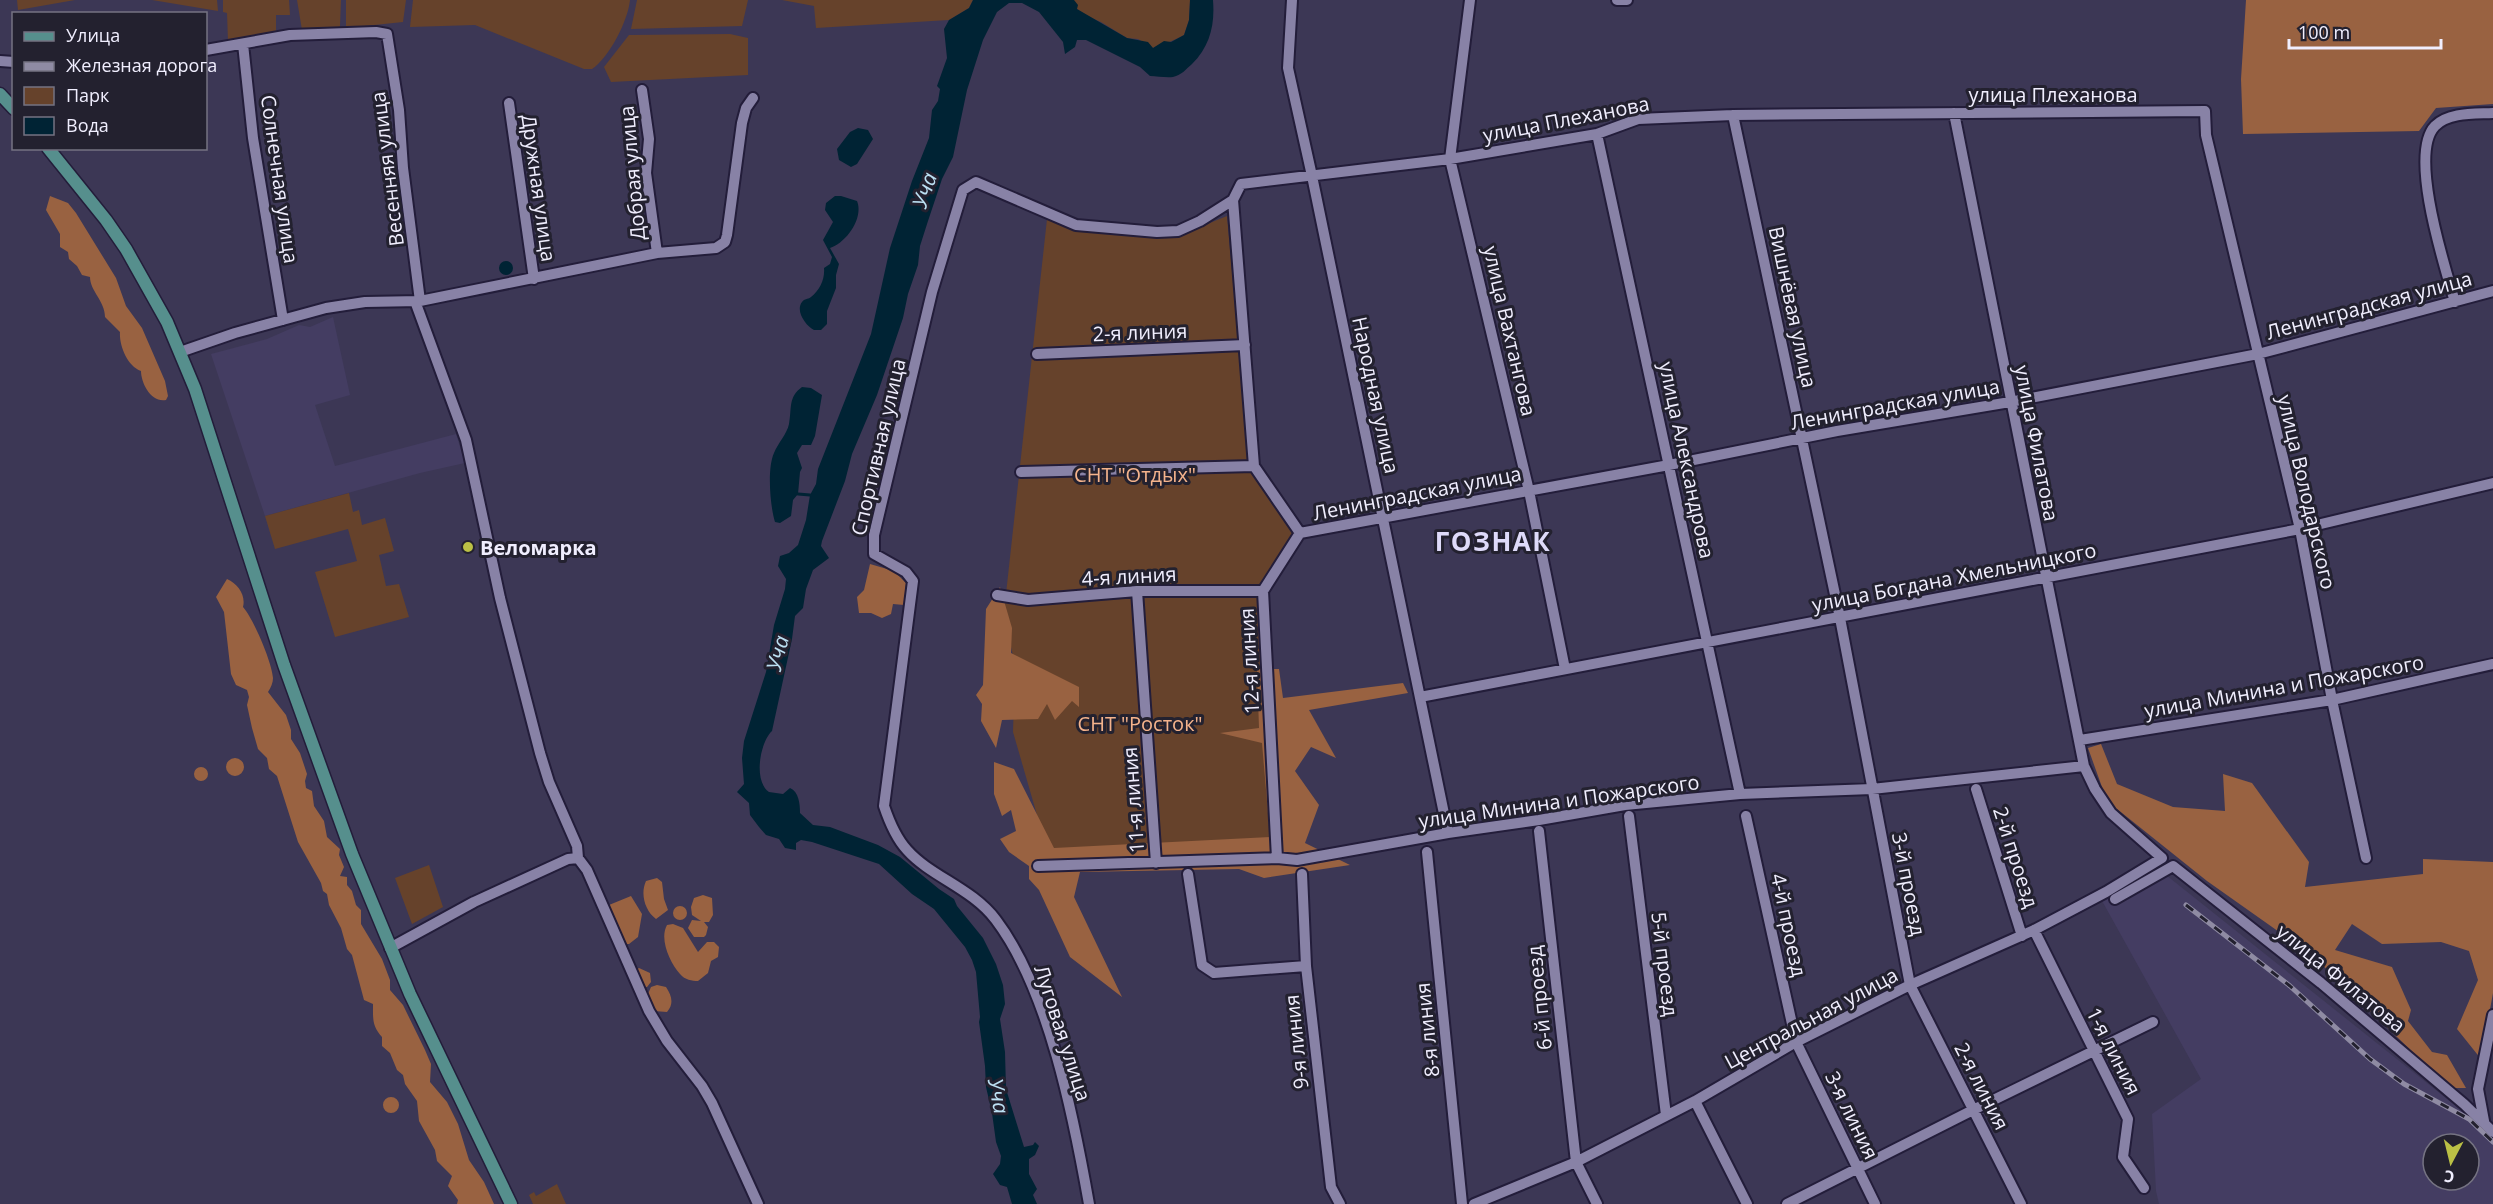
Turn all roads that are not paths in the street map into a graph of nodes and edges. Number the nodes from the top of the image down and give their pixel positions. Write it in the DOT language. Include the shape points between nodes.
graph roads {
  1 [pos="1292,0"];
  2 [pos="1470,0"];
  3 [pos="243,44"];
  4 [pos="207,50"];
  5 [pos="642,90"];
  6 [pos="0,94"];
  7 [pos="753,98"];
  8 [pos="509,103"];
  9 [pos="12,107"];
  10 [pos="1954,113"];
  11 [pos="2493,113"];
  12 [pos="1733,115"];
  13 [pos="1597,134"];
  14 [pos="2206,135"];
  15 [pos="50,150"];
  16 [pos="1450,159"];
  17 [pos="1312,176"];
  18 [pos="976,182"];
  19 [pos="1233,200"];
  20 [pos="657,253"];
  21 [pos="534,279"];
  22 [pos="2493,291"];
  23 [pos="417,301"];
  24 [pos="2455,302"];
  25 [pos="283,320"];
  26 [pos="1245,345"];
  27 [pos="180,352"];
  28 [pos="1037,354"];
  29 [pos="2258,354"];
  30 [pos="2010,402"];
  31 [pos="1802,439"];
  32 [pos="1670,465"];
  33 [pos="1254,466"];
  34 [pos="1021,472"];
  35 [pos="2493,483"];
  36 [pos="1529,491"];
  37 [pos="1383,518"];
  38 [pos="2300,529"];
  39 [pos="1300,533"];
  40 [pos="2046,577"];
  41 [pos="1137,591"];
  42 [pos="1263,591"];
  43 [pos="997,596"];
  44 [pos="1840,618"];
  45 [pos="1708,642"];
  46 [pos="2493,664"];
  47 [pos="1565,669"];
  48 [pos="1420,697"];
  49 [pos="2332,700"];
  50 [pos="2080,740"];
  51 [pos="2084,766"];
  52 [pos="1872,789"];
  53 [pos="1976,789"];
  54 [pos="1740,794"];
  55 [pos="1629,816"];
  56 [pos="1746,816"];
  57 [pos="889,818"];
  58 [pos="1539,831"];
  59 [pos="1448,833"];
  60 [pos="1427,852"];
  61 [pos="578,858"];
  62 [pos="1277,858"];
  63 [pos="2162,858"];
  64 [pos="2366,858"];
  65 [pos="1156,863"];
  66 [pos="1038,866"];
  67 [pos="1188,874"];
  68 [pos="1302,874"];
  69 [pos="2115,899"];
  70 [pos="2034,930"];
  71 [pos="2022,936"];
  72 [pos="390,948"];
  73 [pos="1306,966"];
  74 [pos="1910,985"];
  75 [pos="2493,1015"];
  76 [pos="2153,1022"];
  77 [pos="1796,1042"];
  78 [pos="2094,1051"];
  79 [pos="1695,1101"];
  80 [pos="1973,1110"];
  81 [pos="1666,1115"];
  82 [pos="2484,1121"];
  83 [pos="2493,1132"];
  84 [pos="1576,1162"];
  85 [pos="1857,1168"];
  86 [pos="2144,1188"];
  87 [pos="511,1204"];
  88 [pos="758,1204"];
  89 [pos="1089,1204"];
  90 [pos="1340,1204"];
  91 [pos="1462,1204"];
  92 [pos="1474,1204"];
  93 [pos="1597,1204"];
  94 [pos="1747,1204"];
  95 [pos="1787,1204"];
  96 [pos="1875,1204"];
  97 [pos="2021,1204"];
  1 -- 17 [label="street, Народная улица" via="1288,68"];
  2 -- 16 [label="street, улица Вахтангова"];
  3 -- 4 [label="street"];
  3 -- 23 [label="street, Весенняя улица" via="290,35 387,34 399,110"];
  3 -- 25 [label="street, Солнечная улица" via="253,138"];
  5 -- 20 [label="street, Добрая улица" via="649,139 646,173"];
  6 -- 9 [label="main road"];
  7 -- 20 [label="street" via="742,123 725,242 716,248"];
  8 -- 21 [label="street, Дружная улица"];
  10 -- 12 [label="street, улица Плеханова"];
  10 -- 14 [label="street, улица Плеханова" via="2205,111"];
  10 -- 30 [label="street, улица Филатова"];
  11 -- 24 [label="street" via="2459,114 2435,126 2426,145 2430,214"];
  12 -- 13 [label="street, улица Плеханова" via="1638,119"];
  12 -- 31 [label="street, Вишнёвая улица"];
  13 -- 16 [label="street, улица Плеханова"];
  13 -- 32 [label="street, улица Александрова"];
  14 -- 29 [label="street, улица Володарского"];
  15 -- 27 [label="main road" via="126,249"];
  16 -- 17 [label="street, улица Плеханова"];
  16 -- 36 [label="street, улица Вахтангова"];
  17 -- 19 [label="street, улица Плеханова" via="1240,184"];
  17 -- 37 [label="street, Народная улица"];
  18 -- 19 [label="street, улица Плеханова" via="1076,225 1157,232 1178,231"];
  18 -- 57 [label="street, Спортивная улица" via="963,190 932,292 873,543 874,554 906,572 913,581 884,806"];
  19 -- 26 [label="street"];
  20 -- 21 [label="street"];
  21 -- 23 [label="street"];
  22 -- 24 [label="street, Ленинградская улица"];
  23 -- 25 [label="street" via="336,307"];
  23 -- 61 [label="street, Весенняя улица" via="466,440 500,598 538,743"];
  24 -- 29 [label="street, Ленинградская улица"];
  25 -- 27 [label="street"];
  26 -- 28 [label="street, 2-я линия"];
  26 -- 33 [label="street"];
  27 -- 72 [label="main road" via="284,665"];
  29 -- 30 [label="street, Ленинградская улица"];
  29 -- 38 [label="street, улица Володарского"];
  30 -- 31 [label="street, Ленинградская улица"];
  30 -- 40 [label="street, улица Филатова"];
  31 -- 32 [label="street, Ленинградская улица"];
  31 -- 44 [label="street, Вишнёвая улица"];
  32 -- 36 [label="street, Ленинградская улица"];
  32 -- 45 [label="street, улица Александрова"];
  33 -- 34 [label="street"];
  33 -- 39 [label="street"];
  35 -- 38 [label="street, улица Богдана Хмельницкого"];
  36 -- 37 [label="street, Ленинградская улица"];
  36 -- 47 [label="street, улица Вахтангова"];
  37 -- 39 [label="street, Ленинградская улица"];
  37 -- 48 [label="street, Народная улица"];
  38 -- 40 [label="street, улица Богдана Хмельницкого"];
  38 -- 49 [label="street, улица Володарского"];
  39 -- 42 [label="street, 12-я линия"];
  40 -- 44 [label="street, улица Богдана Хмельницкого"];
  40 -- 50 [label="street, улица Филатова"];
  41 -- 42 [label="street, 4-я линия"];
  41 -- 43 [label="street, 4-я линия" via="1028,600"];
  41 -- 65 [label="street, 11-я линия"];
  42 -- 62 [label="street, 12-я линия"];
  44 -- 45 [label="street, улица Богдана Хмельницкого"];
  44 -- 52 [label="street, Вишнёвая улица"];
  45 -- 47 [label="street, улица Богдана Хмельницкого"];
  45 -- 54 [label="street, улица Александрова"];
  46 -- 49 [label="street, улица Минина и Пожарского"];
  47 -- 48 [label="street, улица Богдана Хмельницкого"];
  48 -- 59 [label="street, Народная улица"];
  49 -- 50 [label="street, улица Минина и Пожарского"];
  49 -- 64 [label="street, улица Володарского"];
  50 -- 51 [label="street, улица Филатова"];
  51 -- 52 [label="street, улица Минина и Пожарского"];
  51 -- 63 [label="street, улица Филатова" via="2111,813"];
  52 -- 54 [label="street, улица Минина и Пожарского"];
  52 -- 74 [label="street, 3-й проезд"];
  53 -- 71 [label="street, 2-й проезд"];
  54 -- 59 [label="street, улица Минина и Пожарского" via="1625,805"];
  55 -- 81 [label="street, 5-й проезд"];
  56 -- 77 [label="street, 4-й проезд"];
  57 -- 89 [label="street, Луговая улица" via="906,849 986,908 1021,963 1057,1062"];
  58 -- 84 [label="street, 6-й проезд"];
  59 -- 62 [label="street, улица Минина и Пожарского" via="1296,861"];
  60 -- 91 [label="street, 8-я линия"];
  61 -- 72 [label="street" via="503,888"];
  61 -- 88 [label="street, Весенняя улица" via="591,878 649,1011 712,1103"];
  62 -- 65 [label="street, улица Минина и Пожарского"];
  63 -- 70 [label="street, Центральная улица"];
  65 -- 66 [label="street, улица Минина и Пожарского"];
  67 -- 73 [label="street" via="1202,965 1214,973"];
  68 -- 73 [label="street, 9-я линия"];
  69 -- 82 [label="street, улица Филатова" via="2173,866 2321,983"];
  70 -- 71 [label="street, Центральная улица"];
  70 -- 78 [label="street, 1-я линия"];
  71 -- 74 [label="street, Центральная улица"];
  72 -- 87 [label="main road"];
  73 -- 90 [label="street, 9-я линия" via="1331,1186"];
  74 -- 77 [label="street, Центральная улица"];
  74 -- 80 [label="street, 2-я линия"];
  75 -- 82 [label="street" via="2478,1089"];
  76 -- 78 [label="street"];
  77 -- 79 [label="street, Центральная улица"];
  77 -- 85 [label="street, 3-я линия"];
  78 -- 80 [label="street"];
  78 -- 86 [label="street, 1-я линия" via="2128,1119 2123,1157"];
  79 -- 81 [label="street, Центральная улица"];
  79 -- 94 [label="street"];
  80 -- 85 [label="street"];
  80 -- 97 [label="street, 2-я линия"];
  81 -- 84 [label="street, Центральная улица"];
  82 -- 83 [label="street, улица Филатова"];
  84 -- 92 [label="street, Центральная улица"];
  84 -- 93 [label="street"];
  85 -- 95 [label="street"];
  85 -- 96 [label="street, 3-я линия"];
}
